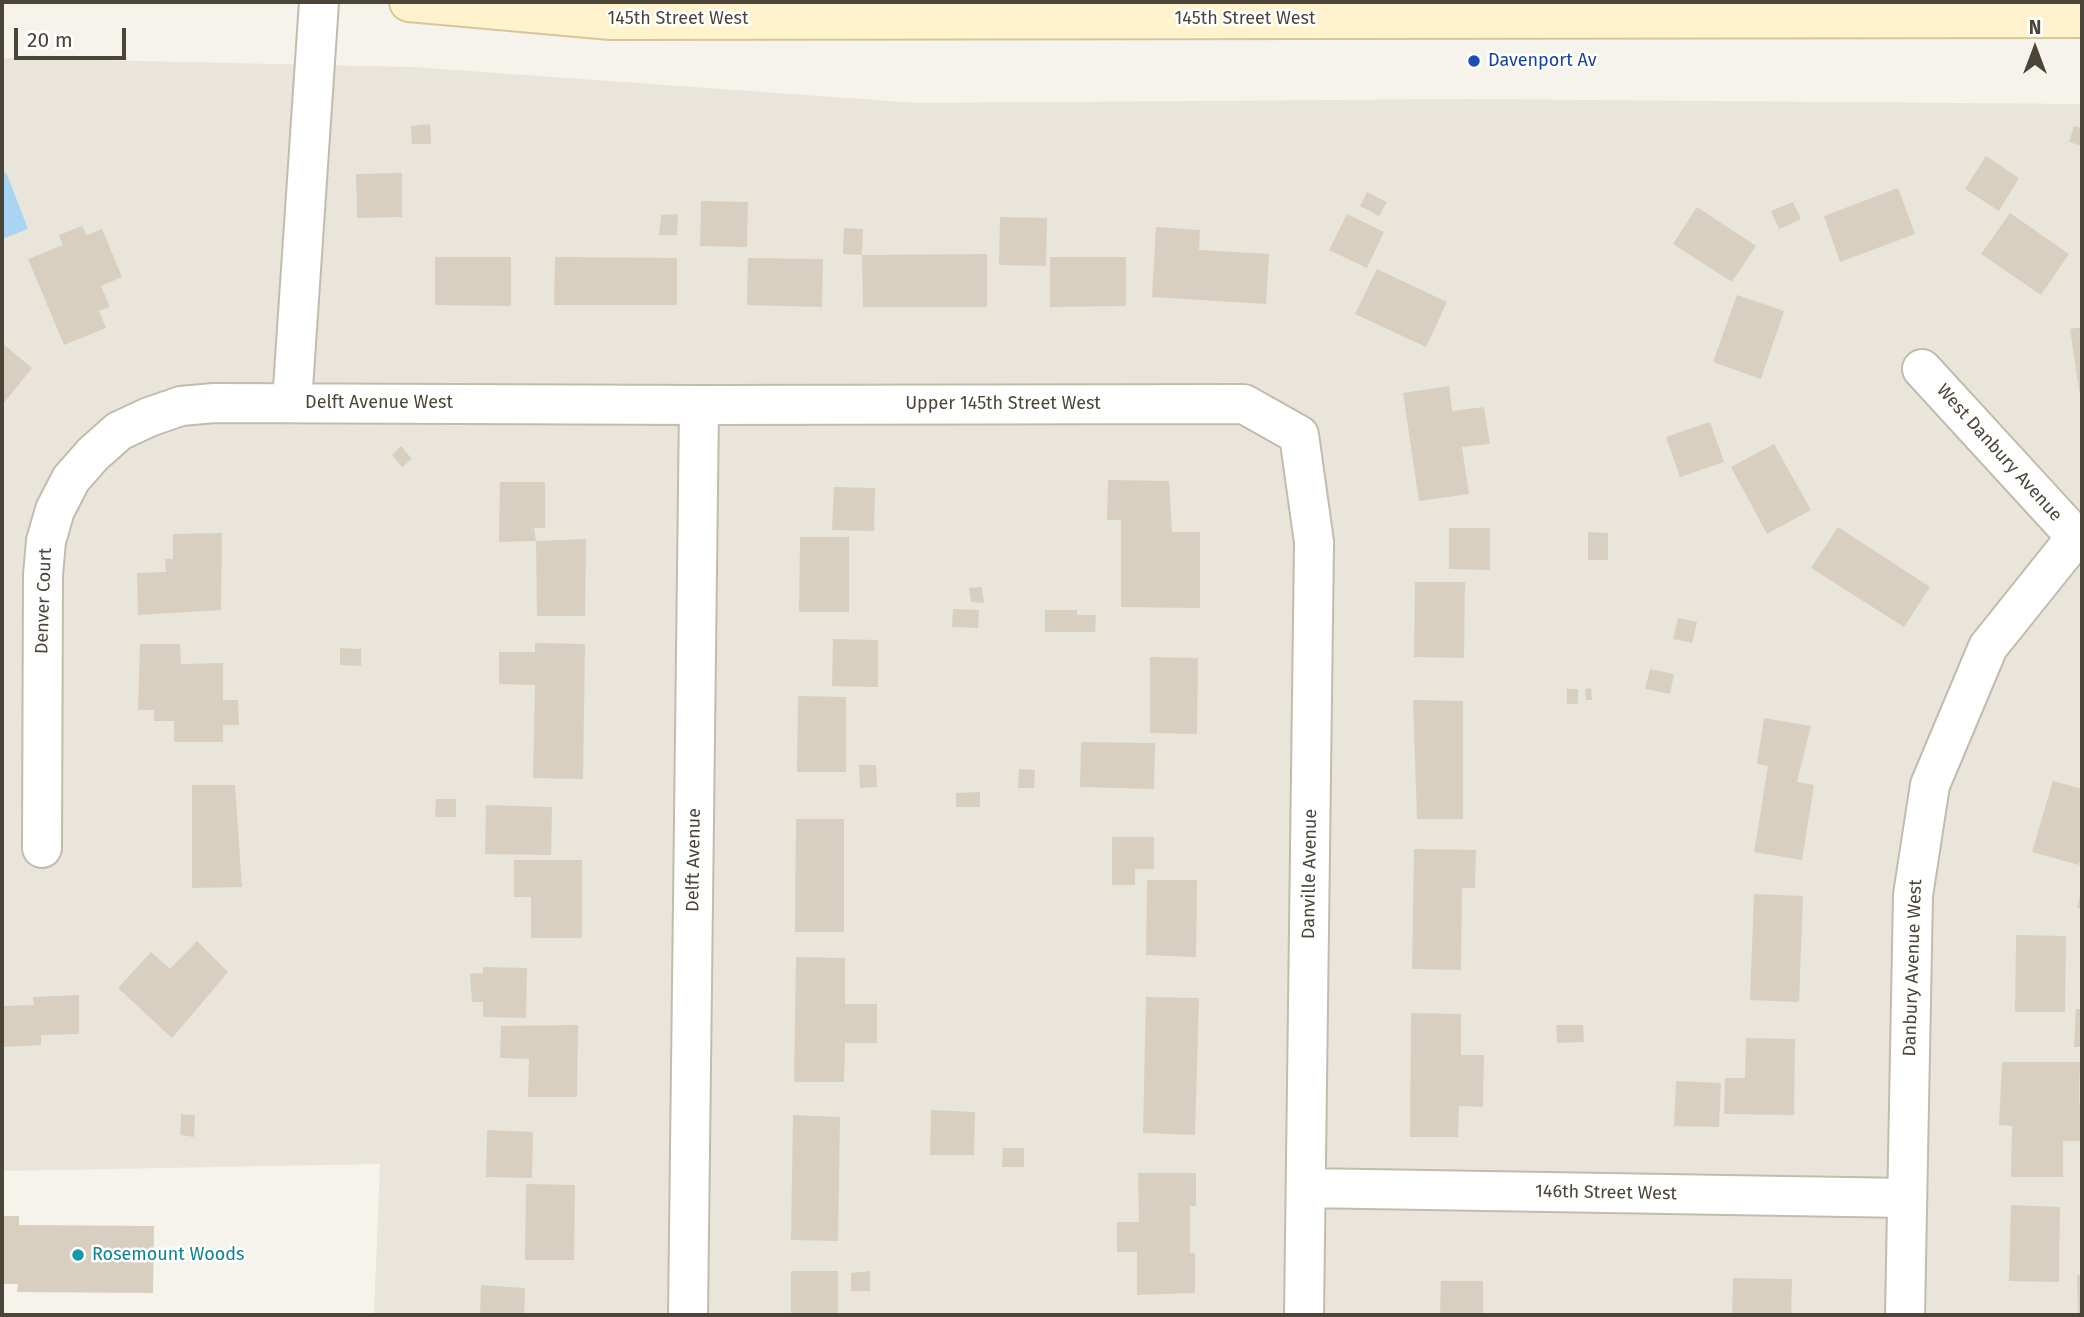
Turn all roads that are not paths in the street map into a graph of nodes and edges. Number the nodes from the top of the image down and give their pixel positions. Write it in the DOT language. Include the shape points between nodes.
graph roads {
  1 [pos="319,2"];
  2 [pos="409,2"];
  3 [pos="1519,10"];
  4 [pos="2082,18"];
  5 [pos="1922,369"];
  6 [pos="292,403"];
  7 [pos="699,405"];
  8 [pos="1299,435"];
  9 [pos="2079,535"];
  10 [pos="42,848"];
  11 [pos="1306,1188"];
  12 [pos="1907,1198"];
  13 [pos="688,1315"];
  14 [pos="1304,1315"];
  15 [pos="1905,1315"];
  1 -- 6 [label="street, Delft Avenue West"];
  2 -- 3 [label="street, 145th Street West" via="611,20"];
  3 -- 4 [label="street, 145th Street West"];
  5 -- 9 [label="street, West Danbury Avenue"];
  6 -- 7 [label="street, Delft Avenue West"];
  6 -- 10 [label="street, Denver Court" via="181,406 119,431 71,479 55,510 43,575"];
  7 -- 8 [label="street, Upper 145th Street West" via="1244,404"];
  7 -- 13 [label="street, Delft Avenue"];
  8 -- 11 [label="street, Danville Avenue" via="1314,542"];
  9 -- 12 [label="street, Danbury Avenue West" via="1988,647 1930,785 1913,895"];
  11 -- 12 [label="street, 146th Street West"];
  11 -- 14 [label="street, Danville Avenue"];
  12 -- 15 [label="street, Danbury Avenue West"];
}
